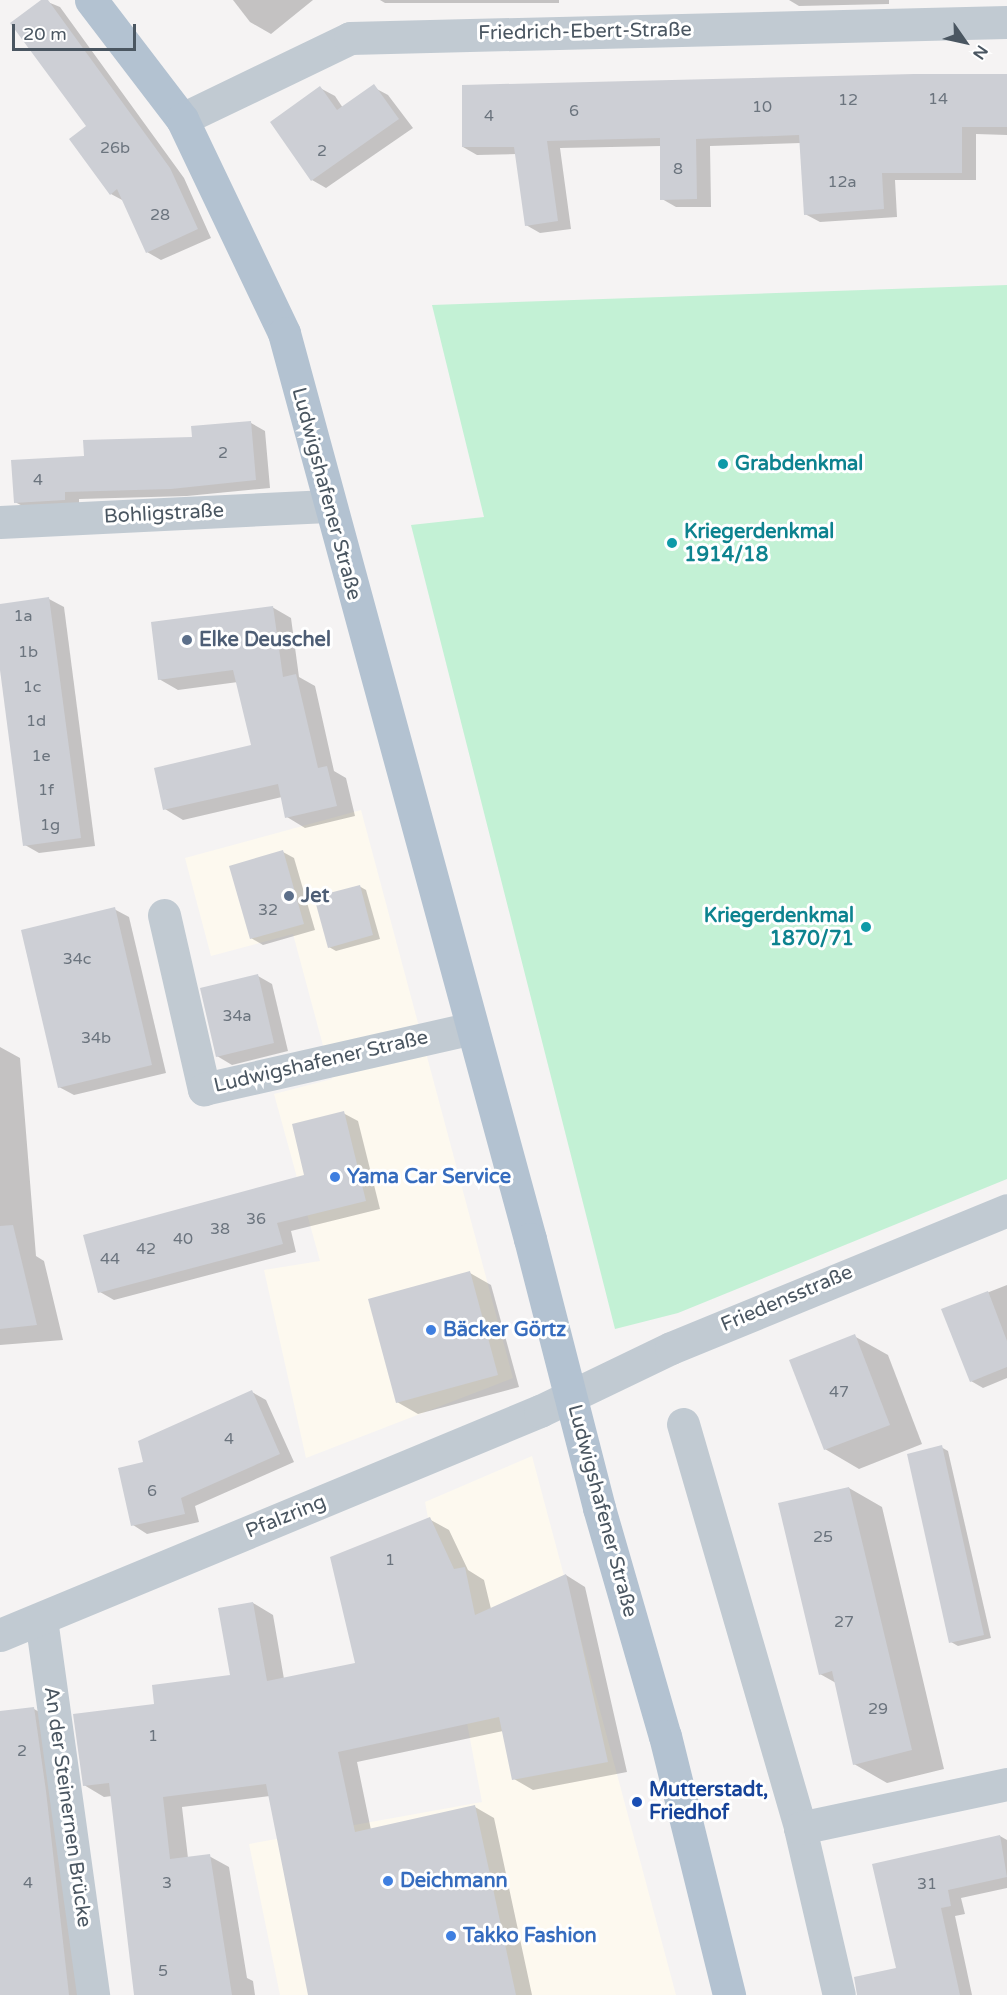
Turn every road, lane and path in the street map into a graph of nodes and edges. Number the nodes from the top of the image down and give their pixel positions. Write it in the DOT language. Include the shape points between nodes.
graph roads {
  1 [pos="91,0"];
  2 [pos="1007,22"];
  3 [pos="182,119"];
  4 [pos="328,506"];
  5 [pos="0,522"];
  6 [pos="164,915"];
  7 [pos="472,1028"];
  8 [pos="1007,1209"];
  9 [pos="570,1396"];
  10 [pos="683,1424"];
  11 [pos="41,1619"];
  12 [pos="0,1635"];
  13 [pos="1007,1784"];
  14 [pos="800,1828"];
  15 [pos="93,1995"];
  16 [pos="729,1995"];
  17 [pos="838,1995"];
  1 -- 3 [label="main road, Ludwigshafener Straße"];
  2 -- 3 [label="street, Friedrich-Ebert-Straße" via="350,38"];
  3 -- 4 [label="main road, Ludwigshafener Straße" via="284,333"];
  4 -- 5 [label="street, Bohligstraße"];
  4 -- 7 [label="main road, Ludwigshafener Straße"];
  6 -- 7 [label="street, Ludwigshafener Straße" via="204,1089"];
  7 -- 9 [label="main road, Ludwigshafener Straße"];
  8 -- 9 [label="street, Friedensstraße" via="612,1374"];
  9 -- 11 [label="street, Pfalzring"];
  9 -- 16 [label="main road, Ludwigshafener Straße" via="668,1744"];
  10 -- 14 [label="street"];
  11 -- 12 [label="street, Pfalzring"];
  11 -- 15 [label="street, An der Steinernen Brücke"];
  13 -- 14 [label="street"];
  14 -- 17 [label="street"];
}
